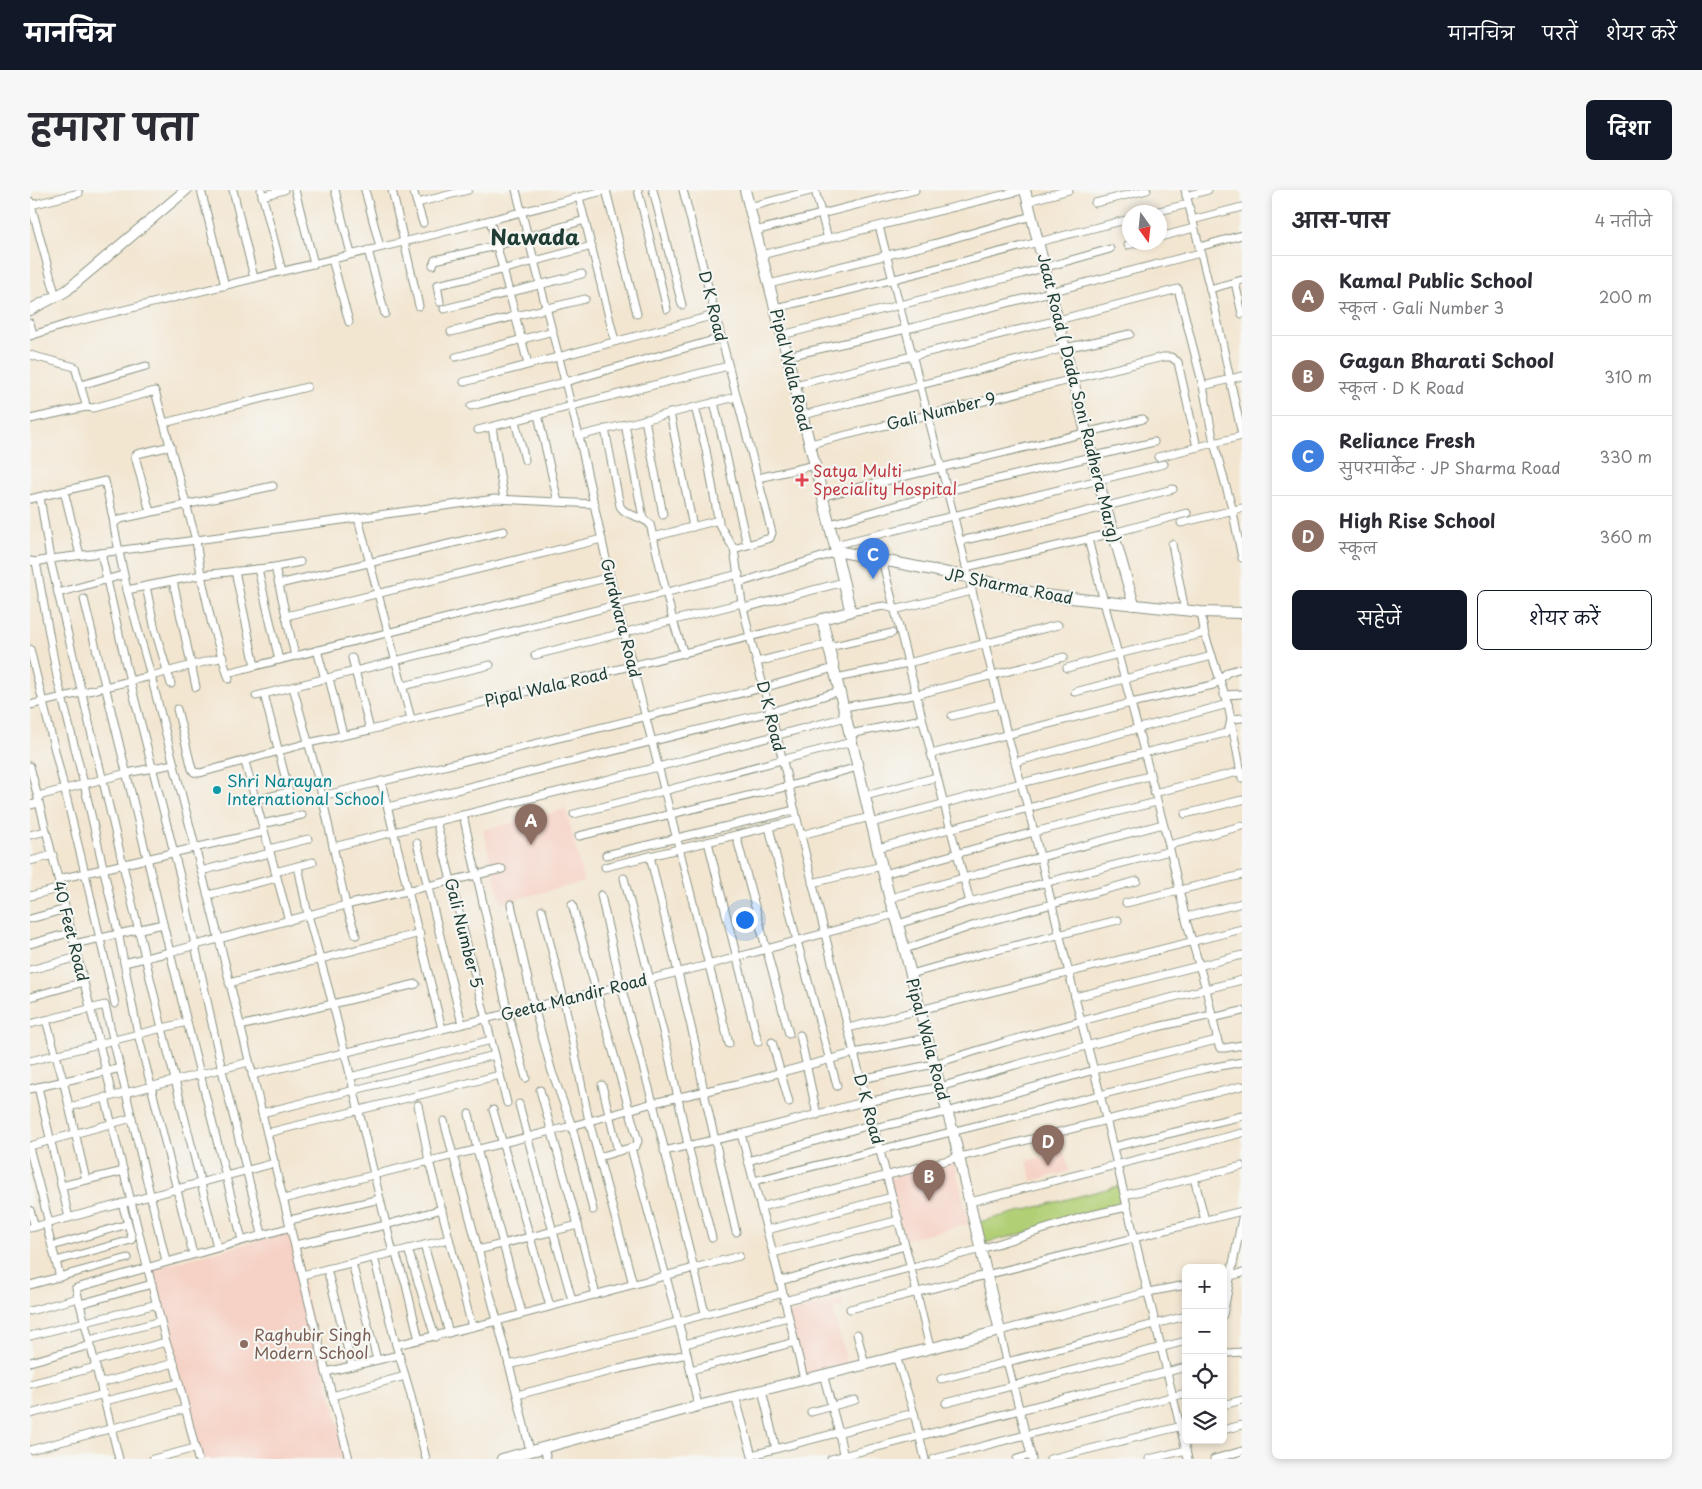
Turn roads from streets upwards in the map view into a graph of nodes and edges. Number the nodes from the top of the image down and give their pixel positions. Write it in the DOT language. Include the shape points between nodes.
graph roads {
  1 [pos="186,190"];
  2 [pos="201,190"];
  3 [pos="233,190"];
  4 [pos="284,190"];
  5 [pos="295,190"];
  6 [pos="334,190"];
  7 [pos="365,190"];
  8 [pos="392,190"];
  9 [pos="413,190"];
  10 [pos="468,190"];
  11 [pos="516,190"];
  12 [pos="606,190"];
  13 [pos="638,190"];
  14 [pos="653,190"];
  15 [pos="683,190"];
  16 [pos="745,190"];
  17 [pos="814,190"];
  18 [pos="915,190"];
  19 [pos="1069,190"];
  20 [pos="1147,190"];
  21 [pos="1208,190"];
  22 [pos="261,193"];
  23 [pos="1186,193"];
  24 [pos="79,194"];
  25 [pos="1025,194"];
  26 [pos="579,197"];
  27 [pos="417,202"];
  28 [pos="30,203"];
  29 [pos="1095,203"];
  30 [pos="1188,204"];
  31 [pos="749,207"];
  32 [pos="1242,207"];
  33 [pos="1167,209"];
  34 [pos="522,212"];
  35 [pos="821,214"];
  36 [pos="32,215"];
  37 [pos="1032,216"];
  38 [pos="490,220"];
  39 [pos="585,220"];
  40 [pos="1122,221"];
  41 [pos="423,223"];
  42 [pos="1193,224"];
  43 [pos="879,226"];
  44 [pos="755,231"];
  45 [pos="1167,234"];
  46 [pos="1242,235"];
  47 [pos="528,236"];
  48 [pos="828,239"];
  49 [pos="405,241"];
  50 [pos="1039,242"];
  51 [pos="496,246"];
  52 [pos="592,246"];
  53 [pos="380,247"];
  54 [pos="1110,249"];
  55 [pos="368,250"];
  56 [pos="1200,250"];
  57 [pos="351,254"];
  58 [pos="762,255"];
  59 [pos="887,255"];
  60 [pos="332,259"];
  61 [pos="534,260"];
  62 [pos="314,264"];
  63 [pos="433,265"];
  64 [pos="1045,268"];
  65 [pos="502,269"];
  66 [pos="282,271"];
  67 [pos="582,274"];
  68 [pos="254,278"];
  69 [pos="893,280"];
  70 [pos="1238,281"];
  71 [pos="769,284"];
  72 [pos="541,285"];
  73 [pos="225,286"];
  74 [pos="1210,289"];
  75 [pos="1051,292"];
  76 [pos="508,293"];
  77 [pos="56,297"];
  78 [pos="585,299"];
  79 [pos="682,305"];
  80 [pos="899,305"];
  81 [pos="419,306"];
  82 [pos="547,308"];
  83 [pos="775,308"];
  84 [pos="666,309"];
  85 [pos="30,310"];
  86 [pos="385,314"];
  87 [pos="637,314"];
  88 [pos="1242,314"];
  89 [pos="715,315"];
  90 [pos="515,317"];
  91 [pos="1058,320"];
  92 [pos="349,322"];
  93 [pos="30,323"];
  94 [pos="906,329"];
  95 [pos="552,331"];
  96 [pos="451,332"];
  97 [pos="1130,334"];
  98 [pos="31,335"];
  99 [pos="782,335"];
  100 [pos="721,338"];
  101 [pos="521,340"];
  102 [pos="615,341"];
  103 [pos="1065,348"];
  104 [pos="30,355"];
  105 [pos="559,356"];
  106 [pos="788,356"];
  107 [pos="911,356"];
  108 [pos="456,357"];
  109 [pos="528,364"];
  110 [pos="146,366"];
  111 [pos="728,366"];
  112 [pos="1242,376"];
  113 [pos="1072,379"];
  114 [pos="1230,379"];
  115 [pos="464,382"];
  116 [pos="565,382"];
  117 [pos="81,385"];
  118 [pos="795,385"];
  119 [pos="920,385"];
  120 [pos="1203,386"];
  121 [pos="307,387"];
  122 [pos="736,397"];
  123 [pos="714,402"];
  124 [pos="471,406"];
  125 [pos="572,406"];
  126 [pos="86,407"];
  127 [pos="695,407"];
  128 [pos="670,413"];
  129 [pos="927,414"];
  130 [pos="538,415"];
  131 [pos="803,415"];
  132 [pos="30,419"];
  133 [pos="645,419"];
  134 [pos="1143,419"];
  135 [pos="515,421"];
  136 [pos="164,423"];
  137 [pos="624,424"];
  138 [pos="492,427"];
  139 [pos="605,429"];
  140 [pos="478,430"];
  141 [pos="1086,432"];
  142 [pos="579,436"];
  143 [pos="1242,436"];
  144 [pos="1154,442"];
  145 [pos="1214,443"];
  146 [pos="810,444"];
  147 [pos="171,446"];
  148 [pos="1197,448"];
  149 [pos="1092,457"];
  150 [pos="1158,457"];
  151 [pos="525,460"];
  152 [pos="1164,464"];
  153 [pos="815,466"];
  154 [pos="940,467"];
  155 [pos="758,478"];
  156 [pos="1098,480"];
  157 [pos="273,486"];
  158 [pos="1173,489"];
  159 [pos="64,491"];
  160 [pos="947,491"];
  161 [pos="823,496"];
  162 [pos="40,497"];
  163 [pos="30,499"];
  164 [pos="504,499"];
  165 [pos="558,502"];
  166 [pos="595,504"];
  167 [pos="187,505"];
  168 [pos="1105,506"];
  169 [pos="1242,508"];
  170 [pos="1232,510"];
  171 [pos="150,512"];
  172 [pos="1188,513"];
  173 [pos="663,515"];
  174 [pos="954,517"];
  175 [pos="358,518"];
  176 [pos="643,518"];
  177 [pos="719,520"];
  178 [pos="114,523"];
  179 [pos="830,524"];
  180 [pos="1182,524"];
  181 [pos="693,527"];
  182 [pos="504,531"];
  183 [pos="1113,533"];
  184 [pos="654,537"];
  185 [pos="602,539"];
  186 [pos="1088,539"];
  187 [pos="196,540"];
  188 [pos="960,541"];
  189 [pos="1172,544"];
  190 [pos="747,545"];
  191 [pos="734,549"];
  192 [pos="836,550"];
  193 [pos="119,551"];
  194 [pos="101,553"];
  195 [pos="80,555"];
  196 [pos="1242,558"];
  197 [pos="50,559"];
  198 [pos="882,560"];
  199 [pos="33,562"];
  200 [pos="300,562"];
  201 [pos="370,562"];
  202 [pos="275,567"];
  203 [pos="258,569"];
  204 [pos="235,571"];
  205 [pos="967,572"];
  206 [pos="739,574"];
  207 [pos="123,575"];
  208 [pos="201,575"];
  209 [pos="610,577"];
  210 [pos="106,580"];
  211 [pos="173,581"];
  212 [pos="844,582"];
  213 [pos="739,583"];
  214 [pos="279,584"];
  215 [pos="146,586"];
  216 [pos="127,590"];
  217 [pos="972,591"];
  218 [pos="666,592"];
  219 [pos="58,593"];
  220 [pos="378,593"];
  221 [pos="84,599"];
  222 [pos="1104,602"];
  223 [pos="617,605"];
  224 [pos="1134,605"];
  225 [pos="743,606"];
  226 [pos="894,609"];
  227 [pos="1185,611"];
  228 [pos="848,612"];
  229 [pos="1201,612"];
  230 [pos="1242,613"];
  231 [pos="286,616"];
  232 [pos="822,619"];
  233 [pos="674,621"];
  234 [pos="1058,625"];
  235 [pos="1204,632"];
  236 [pos="389,633"];
  237 [pos="892,633"];
  238 [pos="624,634"];
  239 [pos="750,637"];
  240 [pos="985,644"];
  241 [pos="829,645"];
  242 [pos="30,649"];
  243 [pos="317,650"];
  244 [pos="684,654"];
  245 [pos="1118,654"];
  246 [pos="535,655"];
  247 [pos="295,656"];
  248 [pos="1212,656"];
  249 [pos="223,657"];
  250 [pos="1064,657"];
  251 [pos="352,658"];
  252 [pos="279,660"];
  253 [pos="397,661"];
  254 [pos="757,662"];
  255 [pos="908,663"];
  256 [pos="490,664"];
  257 [pos="192,665"];
  258 [pos="255,666"];
  259 [pos="633,666"];
  260 [pos="1067,668"];
  261 [pos="1242,668"];
  262 [pos="355,671"];
  263 [pos="168,672"];
  264 [pos="835,673"];
  265 [pos="993,675"];
  266 [pos="152,676"];
  267 [pos="327,679"];
  268 [pos="1124,679"];
  269 [pos="1219,680"];
  270 [pos="130,681"];
  271 [pos="171,684"];
  272 [pos="403,686"];
  273 [pos="106,687"];
  274 [pos="196,687"];
  275 [pos="293,687"];
  276 [pos="764,687"];
  277 [pos="840,691"];
  278 [pos="82,692"];
  279 [pos="1075,692"];
  280 [pos="264,694"];
  281 [pos="916,694"];
  282 [pos="1242,694"];
  283 [pos="1224,695"];
  284 [pos="256,696"];
  285 [pos="62,697"];
  286 [pos="43,702"];
  287 [pos="1131,703"];
  288 [pos="1000,704"];
  289 [pos="1228,704"];
  290 [pos="30,705"];
  291 [pos="176,709"];
  292 [pos="770,712"];
  293 [pos="845,712"];
  294 [pos="645,716"];
  295 [pos="952,716"];
  296 [pos="1242,718"];
  297 [pos="411,719"];
  298 [pos="922,719"];
  299 [pos="1231,720"];
  300 [pos="1137,728"];
  301 [pos="370,730"];
  302 [pos="343,735"];
  303 [pos="1007,735"];
  304 [pos="777,736"];
  305 [pos="851,738"];
  306 [pos="652,742"];
  307 [pos="308,743"];
  308 [pos="280,752"];
  309 [pos="1144,752"];
  310 [pos="931,754"];
  311 [pos="782,759"];
  312 [pos="245,762"];
  313 [pos="1015,762"];
  314 [pos="174,764"];
  315 [pos="30,766"];
  316 [pos="658,767"];
  317 [pos="858,767"];
  318 [pos="152,768"];
  319 [pos="127,773"];
  320 [pos="1241,773"];
  321 [pos="1149,776"];
  322 [pos="937,777"];
  323 [pos="102,779"];
  324 [pos="381,781"];
  325 [pos="1021,783"];
  326 [pos="32,784"];
  327 [pos="84,784"];
  328 [pos="789,786"];
  329 [pos="64,789"];
  330 [pos="664,791"];
  331 [pos="1154,792"];
  332 [pos="322,796"];
  333 [pos="865,796"];
  334 [pos="38,800"];
  335 [pos="256,800"];
  336 [pos="1242,800"];
  337 [pos="1157,802"];
  338 [pos="944,804"];
  339 [pos="30,805"];
  340 [pos="388,807"];
  341 [pos="1028,808"];
  342 [pos="795,810"];
  343 [pos="462,814"];
  344 [pos="574,814"];
  345 [pos="670,814"];
  346 [pos="1185,814"];
  347 [pos="302,815"];
  348 [pos="797,820"];
  349 [pos="871,820"];
  350 [pos="436,821"];
  351 [pos="262,824"];
  352 [pos="1163,824"];
  353 [pos="1242,826"];
  354 [pos="769,827"];
  355 [pos="951,830"];
  356 [pos="46,831"];
  357 [pos="264,832"];
  358 [pos="395,832"];
  359 [pos="1034,832"];
  360 [pos="30,835"];
  361 [pos="736,835"];
  362 [pos="801,835"];
  363 [pos="579,836"];
  364 [pos="308,839"];
  365 [pos="677,839"];
  366 [pos="417,842"];
  367 [pos="708,842"];
  368 [pos="334,847"];
  369 [pos="878,848"];
  370 [pos="1170,848"];
  371 [pos="196,849"];
  372 [pos="679,849"];
  373 [pos="270,851"];
  374 [pos="174,853"];
  375 [pos="957,854"];
  376 [pos="52,855"];
  377 [pos="606,856"];
  378 [pos="650,856"];
  379 [pos="1040,856"];
  380 [pos="147,859"];
  381 [pos="30,861"];
  382 [pos="313,862"];
  383 [pos="124,864"];
  384 [pos="298,866"];
  385 [pos="605,867"];
  386 [pos="104,869"];
  387 [pos="502,869"];
  388 [pos="883,870"];
  389 [pos="202,871"];
  390 [pos="85,873"];
  391 [pos="276,875"];
  392 [pos="476,875"];
  393 [pos="1242,875"];
  394 [pos="624,878"];
  395 [pos="964,878"];
  396 [pos="59,879"];
  397 [pos="451,880"];
  398 [pos="1136,880"];
  399 [pos="1047,882"];
  400 [pos="812,883"];
  401 [pos="427,886"];
  402 [pos="61,888"];
  403 [pos="1179,889"];
  404 [pos="409,890"];
  405 [pos="601,894"];
  406 [pos="208,895"];
  407 [pos="30,896"];
  408 [pos="890,898"];
  409 [pos="970,902"];
  410 [pos="1052,903"];
  411 [pos="1126,903"];
  412 [pos="1242,903"];
  413 [pos="511,904"];
  414 [pos="572,904"];
  415 [pos="346,905"];
  416 [pos="66,909"];
  417 [pos="542,910"];
  418 [pos="308,915"];
  419 [pos="1186,917"];
  420 [pos="30,919"];
  421 [pos="897,919"];
  422 [pos="1118,920"];
  423 [pos="289,921"];
  424 [pos="163,924"];
  425 [pos="139,929"];
  426 [pos="1242,929"];
  427 [pos="72,932"];
  428 [pos="118,933"];
  429 [pos="420,933"];
  430 [pos="825,934"];
  431 [pos="1060,934"];
  432 [pos="356,935"];
  433 [pos="100,937"];
  434 [pos="219,939"];
  435 [pos="797,941"];
  436 [pos="1192,941"];
  437 [pos="30,944"];
  438 [pos="74,944"];
  439 [pos="195,946"];
  440 [pos="767,949"];
  441 [pos="905,949"];
  442 [pos="170,952"];
  443 [pos="1242,955"];
  444 [pos="78,957"];
  445 [pos="146,957"];
  446 [pos="737,957"];
  447 [pos="319,958"];
  448 [pos="124,963"];
  449 [pos="708,965"];
  450 [pos="1200,965"];
  451 [pos="30,970"];
  452 [pos="677,972"];
  453 [pos="1069,973"];
  454 [pos="911,974"];
  455 [pos="650,979"];
  456 [pos="1242,980"];
  457 [pos="84,982"];
  458 [pos="229,983"];
  459 [pos="416,984"];
  460 [pos="621,986"];
  461 [pos="1206,989"];
  462 [pos="596,992"];
  463 [pos="30,997"];
  464 [pos="1075,997"];
  465 [pos="564,1000"];
  466 [pos="115,1004"];
  467 [pos="332,1004"];
  468 [pos="534,1007"];
  469 [pos="90,1008"];
  470 [pos="920,1010"];
  471 [pos="1242,1011"];
  472 [pos="508,1013"];
  473 [pos="1212,1016"];
  474 [pos="486,1019"];
  475 [pos="46,1020"];
  476 [pos="187,1022"];
  477 [pos="1081,1022"];
  478 [pos="30,1024"];
  479 [pos="462,1024"];
  480 [pos="240,1026"];
  481 [pos="162,1028"];
  482 [pos="848,1028"];
  483 [pos="442,1029"];
  484 [pos="138,1034"];
  485 [pos="789,1034"];
  486 [pos="800,1035"];
  487 [pos="927,1038"];
  488 [pos="114,1040"];
  489 [pos="491,1040"];
  490 [pos="1217,1040"];
  491 [pos="758,1042"];
  492 [pos="772,1042"];
  493 [pos="100,1044"];
  494 [pos="729,1044"];
  495 [pos="1242,1044"];
  496 [pos="1087,1046"];
  497 [pos="345,1053"];
  498 [pos="854,1053"];
  499 [pos="55,1055"];
  500 [pos="495,1055"];
  501 [pos="830,1059"];
  502 [pos="30,1061"];
  503 [pos="249,1062"];
  504 [pos="1242,1062"];
  505 [pos="934,1064"];
  506 [pos="807,1065"];
  507 [pos="121,1068"];
  508 [pos="222,1070"];
  509 [pos="1094,1070"];
  510 [pos="107,1071"];
  511 [pos="781,1072"];
  512 [pos="200,1075"];
  513 [pos="252,1075"];
  514 [pos="500,1075"];
  515 [pos="350,1077"];
  516 [pos="526,1078"];
  517 [pos="861,1078"];
  518 [pos="63,1080"];
  519 [pos="176,1081"];
  520 [pos="151,1086"];
  521 [pos="602,1086"];
  522 [pos="837,1086"];
  523 [pos="1242,1086"];
  524 [pos="38,1087"];
  525 [pos="940,1087"];
  526 [pos="30,1089"];
  527 [pos="353,1090"];
  528 [pos="540,1090"];
  529 [pos="126,1092"];
  530 [pos="704,1092"];
  531 [pos="1100,1094"];
  532 [pos="109,1096"];
  533 [pos="678,1098"];
  534 [pos="789,1102"];
  535 [pos="867,1102"];
  536 [pos="507,1103"];
  537 [pos="519,1104"];
  538 [pos="653,1104"];
  539 [pos="418,1105"];
  540 [pos="69,1107"];
  541 [pos="493,1110"];
  542 [pos="629,1110"];
  543 [pos="358,1111"];
  544 [pos="947,1112"];
  545 [pos="262,1113"];
  546 [pos="469,1114"];
  547 [pos="609,1115"];
  548 [pos="817,1115"];
  549 [pos="1242,1116"];
  550 [pos="132,1118"];
  551 [pos="1106,1119"];
  552 [pos="444,1121"];
  553 [pos="589,1121"];
  554 [pos="112,1124"];
  555 [pos="572,1126"];
  556 [pos="874,1126"];
  557 [pos="552,1130"];
  558 [pos="953,1132"];
  559 [pos="1242,1132"];
  560 [pos="267,1133"];
  561 [pos="76,1134"];
  562 [pos="740,1134"];
  563 [pos="528,1137"];
  564 [pos="714,1139"];
  565 [pos="50,1140"];
  566 [pos="502,1143"];
  567 [pos="688,1145"];
  568 [pos="30,1146"];
  569 [pos="632,1148"];
  570 [pos="1113,1148"];
  571 [pos="477,1149"];
  572 [pos="30,1150"];
  573 [pos="880,1150"];
  574 [pos="618,1151"];
  575 [pos="664,1151"];
  576 [pos="453,1155"];
  577 [pos="599,1157"];
  578 [pos="960,1158"];
  579 [pos="429,1161"];
  580 [pos="748,1161"];
  581 [pos="275,1163"];
  582 [pos="1118,1164"];
  583 [pos="1242,1166"];
  584 [pos="248,1170"];
  585 [pos="124,1171"];
  586 [pos="373,1175"];
  587 [pos="226,1176"];
  588 [pos="887,1176"];
  589 [pos="1194,1178"];
  590 [pos="86,1180"];
  591 [pos="754,1180"];
  592 [pos="202,1182"];
  593 [pos="61,1186"];
  594 [pos="176,1189"];
  595 [pos="1125,1195"];
  596 [pos="150,1196"];
  597 [pos="892,1197"];
  598 [pos="284,1199"];
  599 [pos="380,1199"];
  600 [pos="132,1201"];
  601 [pos="970,1202"];
  602 [pos="122,1203"];
  603 [pos="761,1207"];
  604 [pos="1127,1208"];
  605 [pos="442,1209"];
  606 [pos="30,1210"];
  607 [pos="594,1210"];
  608 [pos="1242,1211"];
  609 [pos="69,1218"];
  610 [pos="1242,1218"];
  611 [pos="898,1220"];
  612 [pos="1205,1220"];
  613 [pos="47,1223"];
  614 [pos="128,1224"];
  615 [pos="291,1224"];
  616 [pos="386,1225"];
  617 [pos="578,1225"];
  618 [pos="32,1228"];
  619 [pos="767,1230"];
  620 [pos="553,1232"];
  621 [pos="736,1232"];
  622 [pos="262,1234"];
  623 [pos="530,1238"];
  624 [pos="712,1238"];
  625 [pos="1135,1238"];
  626 [pos="449,1239"];
  627 [pos="242,1240"];
  628 [pos="503,1244"];
  629 [pos="295,1245"];
  630 [pos="424,1245"];
  631 [pos="52,1246"];
  632 [pos="905,1246"];
  633 [pos="217,1247"];
  634 [pos="408,1249"];
  635 [pos="981,1249"];
  636 [pos="478,1250"];
  637 [pos="394,1252"];
  638 [pos="773,1253"];
  639 [pos="193,1254"];
  640 [pos="739,1256"];
  641 [pos="374,1257"];
  642 [pos="128,1258"];
  643 [pos="56,1261"];
  644 [pos="166,1261"];
  645 [pos="352,1263"];
  646 [pos="148,1266"];
  647 [pos="694,1268"];
  648 [pos="911,1268"];
  649 [pos="327,1269"];
  650 [pos="1227,1273"];
  651 [pos="1242,1274"];
  652 [pos="302,1275"];
  653 [pos="987,1275"];
  654 [pos="666,1276"];
  655 [pos="60,1277"];
  656 [pos="1227,1277"];
  657 [pos="780,1281"];
  658 [pos="152,1284"];
  659 [pos="633,1284"];
  660 [pos="30,1285"];
  661 [pos="1182,1286"];
  662 [pos="1148,1292"];
  663 [pos="917,1293"];
  664 [pos="596,1295"];
  665 [pos="783,1297"];
  666 [pos="572,1300"];
  667 [pos="79,1301"];
  668 [pos="157,1304"];
  669 [pos="550,1306"];
  670 [pos="850,1309"];
  671 [pos="30,1311"];
  672 [pos="522,1313"];
  673 [pos="705,1313"];
  674 [pos="788,1317"];
  675 [pos="1182,1317"];
  676 [pos="161,1321"];
  677 [pos="497,1321"];
  678 [pos="85,1322"];
  679 [pos="679,1322"];
  680 [pos="1156,1323"];
  681 [pos="472,1327"];
  682 [pos="1000,1331"];
  683 [pos="449,1333"];
  684 [pos="857,1334"];
  685 [pos="30,1336"];
  686 [pos="435,1337"];
  687 [pos="419,1340"];
  688 [pos="166,1342"];
  689 [pos="795,1342"];
  690 [pos="90,1343"];
  691 [pos="1182,1343"];
  692 [pos="685,1344"];
  693 [pos="396,1345"];
  694 [pos="1161,1347"];
  695 [pos="930,1348"];
  696 [pos="1242,1352"];
  697 [pos="1227,1353"];
  698 [pos="687,1354"];
  699 [pos="399,1355"];
  700 [pos="896,1356"];
  701 [pos="377,1360"];
  702 [pos="30,1362"];
  703 [pos="1007,1362"];
  704 [pos="174,1363"];
  705 [pos="96,1364"];
  706 [pos="865,1364"];
  707 [pos="509,1365"];
  708 [pos="352,1366"];
  709 [pos="1182,1367"];
  710 [pos="690,1370"];
  711 [pos="1168,1371"];
  712 [pos="326,1372"];
  713 [pos="823,1374"];
  714 [pos="406,1376"];
  715 [pos="804,1379"];
  716 [pos="942,1379"];
  717 [pos="101,1383"];
  718 [pos="179,1383"];
  719 [pos="30,1384"];
  720 [pos="1014,1387"];
  721 [pos="762,1390"];
  722 [pos="518,1395"];
  723 [pos="1182,1395"];
  724 [pos="332,1396"];
  725 [pos="735,1396"];
  726 [pos="1174,1396"];
  727 [pos="104,1398"];
  728 [pos="855,1400"];
  729 [pos="1242,1400"];
  730 [pos="946,1403"];
  731 [pos="1227,1404"];
  732 [pos="698,1406"];
  733 [pos="832,1406"];
  734 [pos="185,1409"];
  735 [pos="1020,1410"];
  736 [pos="811,1412"];
  737 [pos="914,1413"];
  738 [pos="30,1414"];
  739 [pos="1182,1423"];
  740 [pos="1242,1425"];
  741 [pos="1182,1426"];
  742 [pos="112,1428"];
  743 [pos="1227,1429"];
  744 [pos="839,1433"];
  745 [pos="1026,1435"];
  746 [pos="919,1436"];
  747 [pos="1185,1444"];
  748 [pos="195,1448"];
  749 [pos="544,1448"];
  750 [pos="776,1449"];
  751 [pos="30,1450"];
  752 [pos="1186,1450"];
  753 [pos="530,1451"];
  754 [pos="1242,1451"];
  755 [pos="752,1457"];
  756 [pos="844,1457"];
  757 [pos="1032,1457"];
  758 [pos="119,1459"];
  759 [pos="153,1459"];
  760 [pos="198,1459"];
  761 [pos="349,1459"];
  762 [pos="426,1459"];
  763 [pos="502,1459"];
  764 [pos="547,1459"];
  765 [pos="831,1459"];
  766 [pos="925,1459"];
  767 [pos="934,1459"];
  768 [pos="1017,1459"];
  769 [pos="1050,1459"];
  770 [pos="1150,1459"];
  771 [pos="1188,1459"];
  772 [pos="1214,1459"];
  1 -- 77 [label="street"];
  2 -- 73 [label="street"];
  3 -- 68 [label="street"];
  4 -- 22 [label="street"];
  5 -- 62 [label="street"];
  6 -- 57 [label="street"];
  7 -- 53 [label="street"];
  8 -- 49 [label="street"];
  9 -- 27 [label="street"];
  10 -- 27 [label="street"];
  11 -- 34 [label="street, Gurdwara Road"];
  12 -- 26 [label="street"];
  12 -- 87 [label="street"];
  13 -- 84 [label="street"];
  14 -- 79 [label="street"];
  15 -- 89 [label="street, D K Road"];
  16 -- 31 [label="street, Pipal Wala Road"];
  17 -- 31 [label="street"];
  17 -- 35 [label="street"];
  18 -- 35 [label="street"];
  19 -- 25 [label="street"];
  20 -- 29 [label="street"];
  21 -- 23 [label="street"];
  22 -- 66 [label="street"];
  23 -- 30 [label="street"];
  24 -- 28 [label="street"];
  25 -- 37 [label="street, Jaat Road ( Dada Soni Radhera Marg)"];
  25 -- 43 [label="street"];
  26 -- 34 [label="street"];
  26 -- 39 [label="street"];
  27 -- 41 [label="street"];
  28 -- 36 [label="street"];
  30 -- 33 [label="street"];
  30 -- 42 [label="street"];
  31 -- 44 [label="street, Pipal Wala Road"];
  32 -- 42 [label="street"];
  34 -- 38 [label="street"];
  34 -- 47 [label="street, Gurdwara Road"];
  35 -- 44 [label="street"];
  35 -- 48 [label="street"];
  36 -- 77 [label="street"];
  37 -- 50 [label="street, Jaat Road ( Dada Soni Radhera Marg)"];
  37 -- 59 [label="street"];
  38 -- 49 [label="street"];
  38 -- 51 [label="street"];
  39 -- 47 [label="street"];
  39 -- 52 [label="street"];
  40 -- 50 [label="street"];
  42 -- 45 [label="street"];
  42 -- 56 [label="street"];
  43 -- 48 [label="street"];
  43 -- 59 [label="street"];
  44 -- 58 [label="street, Pipal Wala Road"];
  46 -- 56 [label="street"];
  47 -- 51 [label="street"];
  47 -- 61 [label="street, Gurdwara Road"];
  48 -- 58 [label="street"];
  49 -- 53 [label="street"];
  49 -- 81 [label="street"];
  50 -- 64 [label="street, Jaat Road ( Dada Soni Radhera Marg)"];
  50 -- 69 [label="street"];
  51 -- 63 [label="street" via="435,260"];
  51 -- 65 [label="street"];
  52 -- 61 [label="street"];
  52 -- 102 [label="street"];
  53 -- 55 [label="street"];
  54 -- 64 [label="street"];
  55 -- 57 [label="street"];
  55 -- 86 [label="street"];
  56 -- 74 [label="street"];
  56 -- 75 [label="street"];
  57 -- 60 [label="street"];
  58 -- 71 [label="street, Pipal Wala Road"];
  59 -- 69 [label="street"];
  59 -- 71 [label="street"];
  60 -- 62 [label="street"];
  60 -- 92 [label="street"];
  61 -- 65 [label="street"];
  61 -- 72 [label="street, Gurdwara Road"];
  62 -- 66 [label="street"];
  64 -- 75 [label="street, Jaat Road ( Dada Soni Radhera Marg)"];
  64 -- 80 [label="street"];
  65 -- 76 [label="street"];
  65 -- 76 [label="street" via="437,285 442,305"];
  66 -- 68 [label="street"];
  67 -- 72 [label="street"];
  68 -- 73 [label="street"];
  69 -- 80 [label="street"];
  69 -- 83 [label="street"];
  70 -- 74 [label="street"];
  70 -- 88 [label="street"];
  71 -- 83 [label="street, Pipal Wala Road"];
  72 -- 76 [label="street"];
  72 -- 82 [label="street, Gurdwara Road"];
  73 -- 98 [label="street" via="70,322"];
  74 -- 114 [label="street"];
  75 -- 91 [label="street, Jaat Road ( Dada Soni Radhera Marg)"];
  75 -- 94 [label="street"];
  76 -- 90 [label="street"];
  77 -- 85 [label="street"];
  78 -- 82 [label="street"];
  80 -- 94 [label="street"];
  80 -- 99 [label="street"];
  82 -- 90 [label="street"];
  82 -- 95 [label="street, Gurdwara Road"];
  83 -- 99 [label="street, Pipal Wala Road"];
  89 -- 100 [label="street, D K Road"];
  89 -- 102 [label="street"];
  90 -- 96 [label="street"];
  90 -- 101 [label="street"];
  91 -- 103 [label="street, Jaat Road ( Dada Soni Radhera Marg)"];
  91 -- 107 [label="street"];
  91 -- 120 [label="street" via="1178,289"];
  93 -- 98 [label="street"];
  94 -- 106 [label="street"];
  94 -- 107 [label="street"];
  95 -- 101 [label="street"];
  95 -- 105 [label="street, Gurdwara Road"];
  97 -- 103 [label="street"];
  99 -- 106 [label="street, Pipal Wala Road"];
  100 -- 111 [label="street, D K Road"];
  100 -- 116 [label="street"];
  101 -- 108 [label="street"];
  101 -- 109 [label="street"];
  102 -- 105 [label="street"];
  103 -- 113 [label="street, Jaat Road ( Dada Soni Radhera Marg)"];
  103 -- 119 [label="street"];
  104 -- 117 [label="street" via="74,365"];
  105 -- 109 [label="street"];
  105 -- 116 [label="street, Gurdwara Road"];
  106 -- 118 [label="street, Pipal Wala Road"];
  107 -- 118 [label="street"];
  107 -- 119 [label="street"];
  109 -- 115 [label="street"];
  110 -- 117 [label="street"];
  111 -- 122 [label="street, D K Road"];
  111 -- 125 [label="street"];
  112 -- 114 [label="street"];
  113 -- 129 [label="street, Gali Number 9"];
  113 -- 141 [label="street, Jaat Road ( Dada Soni Radhera Marg)"];
  113 -- 148 [label="street, Gali Number 9" via="1163,357 1175,359"];
  114 -- 120 [label="street"];
  114 -- 143 [label="street"];
  116 -- 124 [label="street"];
  116 -- 125 [label="street, Gurdwara Road"];
  117 -- 126 [label="street"];
  118 -- 131 [label="street, Pipal Wala Road"];
  119 -- 129 [label="street"];
  119 -- 131 [label="street"];
  120 -- 145 [label="street"];
  121 -- 136 [label="street"];
  122 -- 123 [label="street"];
  122 -- 155 [label="street, D K Road"];
  123 -- 127 [label="street"];
  123 -- 190 [label="street"];
  125 -- 130 [label="street"];
  125 -- 142 [label="street, Gurdwara Road"];
  126 -- 132 [label="street"];
  126 -- 136 [label="street" via="155,391"];
  127 -- 128 [label="street"];
  127 -- 177 [label="street"];
  128 -- 133 [label="street"];
  128 -- 181 [label="street"];
  129 -- 146 [label="street, Gali Number 9"];
  129 -- 154 [label="street"];
  130 -- 135 [label="street"];
  130 -- 165 [label="street"];
  131 -- 146 [label="street, Pipal Wala Road"];
  133 -- 137 [label="street"];
  133 -- 173 [label="street"];
  134 -- 141 [label="street"];
  135 -- 138 [label="street"];
  135 -- 151 [label="street"];
  136 -- 147 [label="street"];
  137 -- 139 [label="street"];
  137 -- 176 [label="street"];
  138 -- 140 [label="street"];
  138 -- 164 [label="street"];
  139 -- 142 [label="street"];
  139 -- 176 [label="street" via="620,509"];
  141 -- 149 [label="street, Jaat Road ( Dada Soni Radhera Marg)"];
  141 -- 154 [label="street"];
  142 -- 166 [label="street, Gurdwara Road"];
  143 -- 145 [label="street"];
  144 -- 149 [label="street"];
  145 -- 148 [label="street"];
  145 -- 170 [label="street"];
  146 -- 153 [label="street, Pipal Wala Road"];
  147 -- 167 [label="street"];
  147 -- 171 [label="street" via="135,456"];
  148 -- 150 [label="street"];
  149 -- 156 [label="street, Jaat Road ( Dada Soni Radhera Marg)"];
  149 -- 160 [label="street"];
  152 -- 156 [label="street"];
  153 -- 155 [label="street"];
  153 -- 161 [label="street, Pipal Wala Road"];
  154 -- 160 [label="street"];
  154 -- 161 [label="street"];
  155 -- 190 [label="street, D K Road" via="772,535"];
  156 -- 168 [label="street, Jaat Road ( Dada Soni Radhera Marg)"];
  156 -- 174 [label="street"];
  157 -- 167 [label="street"];
  158 -- 168 [label="street"];
  159 -- 162 [label="street"];
  159 -- 178 [label="street" via="105,481"];
  159 -- 195 [label="street"];
  160 -- 174 [label="street"];
  160 -- 179 [label="street"];
  161 -- 179 [label="street, Pipal Wala Road"];
  162 -- 163 [label="street"];
  162 -- 197 [label="street"];
  164 -- 165 [label="street"];
  164 -- 175 [label="street"];
  165 -- 166 [label="street"];
  166 -- 185 [label="street, Gurdwara Road"];
  167 -- 171 [label="street"];
  167 -- 187 [label="street"];
  168 -- 183 [label="street, Jaat Road ( Dada Soni Radhera Marg)"];
  168 -- 188 [label="street"];
  169 -- 170 [label="street"];
  170 -- 180 [label="street"];
  170 -- 196 [label="street"];
  171 -- 178 [label="street"];
  172 -- 183 [label="street"];
  174 -- 188 [label="street"];
  174 -- 192 [label="street"];
  175 -- 187 [label="street"];
  175 -- 201 [label="street"];
  176 -- 184 [label="street" via="650,524"];
  177 -- 181 [label="street"];
  177 -- 191 [label="street"];
  178 -- 193 [label="street"];
  179 -- 192 [label="street, Pipal Wala Road"];
  181 -- 184 [label="street"];
  182 -- 201 [label="street"];
  183 -- 186 [label="street"];
  183 -- 224 [label="street, Jaat Road ( Dada Soni Radhera Marg)"];
  184 -- 218 [label="street"];
  185 -- 209 [label="street, Gurdwara Road"];
  185 -- 220 [label="street"];
  186 -- 205 [label="street"];
  186 -- 222 [label="street"];
  187 -- 193 [label="street"];
  187 -- 208 [label="street"];
  188 -- 205 [label="street"];
  189 -- 227 [label="street"];
  190 -- 191 [label="street, D K Road"];
  191 -- 206 [label="street, D K Road"];
  192 -- 198 [label="street, JP Sharma Road"];
  192 -- 212 [label="street, Pipal Wala Road"];
  192 -- 213 [label="street"];
  193 -- 194 [label="street"];
  193 -- 207 [label="street"];
  194 -- 195 [label="street"];
  194 -- 210 [label="street"];
  195 -- 197 [label="street"];
  197 -- 199 [label="street"];
  197 -- 219 [label="street"];
  198 -- 205 [label="street, JP Sharma Road"];
  198 -- 226 [label="street"];
  199 -- 285 [label="street"];
  200 -- 202 [label="street"];
  201 -- 214 [label="street"];
  201 -- 220 [label="street"];
  202 -- 203 [label="street"];
  202 -- 214 [label="street"];
  203 -- 204 [label="street"];
  203 -- 252 [label="street"];
  204 -- 208 [label="street"];
  204 -- 258 [label="street"];
  205 -- 217 [label="street"];
  205 -- 222 [label="street, JP Sharma Road" via="1043,596"];
  206 -- 213 [label="street, D K Road"];
  206 -- 218 [label="street"];
  207 -- 210 [label="street"];
  207 -- 216 [label="street"];
  208 -- 211 [label="street"];
  208 -- 249 [label="street"];
  209 -- 223 [label="street, Gurdwara Road"];
  209 -- 236 [label="street"];
  210 -- 219 [label="street"];
  210 -- 270 [label="street"];
  211 -- 215 [label="street"];
  211 -- 257 [label="street"];
  212 -- 225 [label="street"];
  212 -- 228 [label="street, Pipal Wala Road" via="850,608"];
  213 -- 225 [label="street, D K Road"];
  214 -- 231 [label="street"];
  215 -- 216 [label="street"];
  215 -- 263 [label="street"];
  216 -- 266 [label="street"];
  217 -- 226 [label="street"];
  217 -- 240 [label="street"];
  218 -- 223 [label="street"];
  218 -- 233 [label="street"];
  219 -- 278 [label="street"];
  220 -- 231 [label="street"];
  220 -- 236 [label="street"];
  221 -- 273 [label="street"];
  222 -- 224 [label="street, JP Sharma Road"];
  222 -- 245 [label="street"];
  223 -- 238 [label="street, Gurdwara Road"];
  223 -- 253 [label="street"];
  224 -- 227 [label="street, JP Sharma Road"];
  225 -- 233 [label="street"];
  225 -- 239 [label="street, D K Road"];
  226 -- 228 [label="street" via="884,606"];
  226 -- 255 [label="street"];
  227 -- 229 [label="street, JP Sharma Road"];
  228 -- 232 [label="street, Pipal Wala Road"];
  229 -- 230 [label="street, JP Sharma Road"];
  229 -- 235 [label="street"];
  231 -- 247 [label="street"];
  232 -- 239 [label="street, Pipal Wala Road"];
  232 -- 241 [label="street, Pipal Wala Road"];
  233 -- 238 [label="street"];
  233 -- 244 [label="street"];
  234 -- 240 [label="street"];
  235 -- 245 [label="street"];
  235 -- 248 [label="street"];
  236 -- 243 [label="street"];
  236 -- 253 [label="street"];
  237 -- 241 [label="street"];
  238 -- 246 [label="street"];
  238 -- 259 [label="street, Gurdwara Road"];
  239 -- 244 [label="street, Pipal Wala Road"];
  239 -- 254 [label="street, D K Road"];
  240 -- 255 [label="street"];
  240 -- 265 [label="street"];
  241 -- 254 [label="street"];
  241 -- 264 [label="street, Pipal Wala Road"];
  242 -- 286 [label="street"];
  243 -- 247 [label="street"];
  243 -- 267 [label="street"];
  244 -- 259 [label="street, Pipal Wala Road"];
  245 -- 260 [label="street"];
  245 -- 268 [label="street"];
  247 -- 252 [label="street"];
  248 -- 268 [label="street"];
  248 -- 269 [label="street"];
  249 -- 257 [label="street"];
  249 -- 258 [label="street" via="228,676"];
  250 -- 265 [label="street"];
  251 -- 262 [label="street"];
  252 -- 258 [label="street"];
  253 -- 262 [label="street"];
  253 -- 272 [label="street"];
  254 -- 276 [label="street, D K Road"];
  255 -- 264 [label="street"];
  255 -- 281 [label="street"];
  256 -- 272 [label="street"];
  257 -- 263 [label="street"];
  257 -- 274 [label="street"];
  259 -- 294 [label="street, Gurdwara Road"];
  259 -- 297 [label="street, Pipal Wala Road"];
  261 -- 269 [label="street" via="1228,672"];
  262 -- 267 [label="street"];
  262 -- 301 [label="street"];
  263 -- 266 [label="street"];
  263 -- 271 [label="street"];
  264 -- 276 [label="street"];
  264 -- 277 [label="street, Pipal Wala Road"];
  265 -- 281 [label="street"];
  265 -- 288 [label="street"];
  266 -- 270 [label="street"];
  266 -- 314 [label="street"];
  267 -- 275 [label="street"];
  267 -- 302 [label="street"];
  268 -- 279 [label="street"];
  268 -- 287 [label="street"];
  269 -- 283 [label="street"];
  269 -- 287 [label="street" via="1213,685"];
  270 -- 273 [label="street"];
  270 -- 318 [label="street"];
  272 -- 297 [label="street"];
  273 -- 278 [label="street"];
  273 -- 319 [label="street"];
  275 -- 280 [label="street"];
  275 -- 307 [label="street"];
  276 -- 292 [label="street, D K Road"];
  276 -- 294 [label="street"];
  277 -- 292 [label="street"];
  277 -- 293 [label="street, Pipal Wala Road"];
  278 -- 285 [label="street"];
  278 -- 323 [label="street"];
  280 -- 284 [label="street"];
  280 -- 308 [label="street"];
  281 -- 293 [label="street"];
  281 -- 298 [label="street"];
  282 -- 283 [label="street"];
  283 -- 289 [label="street"];
  285 -- 286 [label="street"];
  285 -- 327 [label="street"];
  286 -- 290 [label="street"];
  286 -- 329 [label="street"];
  287 -- 300 [label="street"];
  287 -- 303 [label="street"];
  288 -- 295 [label="street"];
  288 -- 303 [label="street"];
  289 -- 299 [label="street"];
  289 -- 300 [label="street"];
  291 -- 312 [label="street, Pipal Wala Road" via="194,772"];
  292 -- 304 [label="street, D K Road"];
  292 -- 306 [label="street"];
  293 -- 304 [label="street"];
  293 -- 305 [label="street, Pipal Wala Road"];
  294 -- 306 [label="street, Gurdwara Road"];
  294 -- 324 [label="street"];
  296 -- 299 [label="street"];
  297 -- 301 [label="street, Pipal Wala Road"];
  298 -- 305 [label="street"];
  298 -- 310 [label="street"];
  299 -- 309 [label="street" via="1226,732"];
  299 -- 320 [label="street"];
  300 -- 309 [label="street"];
  300 -- 313 [label="street"];
  301 -- 302 [label="street, Pipal Wala Road"];
  302 -- 307 [label="street, Pipal Wala Road"];
  303 -- 310 [label="street"];
  303 -- 313 [label="street"];
  304 -- 311 [label="street, D K Road"];
  304 -- 316 [label="street"];
  305 -- 311 [label="street"];
  305 -- 317 [label="street, Pipal Wala Road"];
  306 -- 316 [label="street, Gurdwara Road"];
  306 -- 340 [label="street"];
  307 -- 308 [label="street, Pipal Wala Road"];
  307 -- 332 [label="street"];
  308 -- 312 [label="street, Pipal Wala Road"];
  308 -- 335 [label="street" via="289,792"];
  309 -- 321 [label="street"];
  309 -- 325 [label="street"];
  310 -- 322 [label="street"];
  311 -- 328 [label="street, D K Road"];
  311 -- 330 [label="street"];
  312 -- 335 [label="street"];
  313 -- 325 [label="street"];
  314 -- 318 [label="street"];
  314 -- 371 [label="street"];
  315 -- 326 [label="street, 40 Feet Road"];
  316 -- 330 [label="street, Gurdwara Road"];
  316 -- 343 [label="street"];
  317 -- 328 [label="street"];
  317 -- 333 [label="street, Pipal Wala Road"];
  318 -- 319 [label="street"];
  318 -- 374 [label="street"];
  319 -- 323 [label="street"];
  319 -- 380 [label="street"];
  320 -- 331 [label="street"];
  321 -- 331 [label="street"];
  321 -- 341 [label="street"];
  322 -- 333 [label="street"];
  322 -- 338 [label="street"];
  323 -- 327 [label="street"];
  323 -- 383 [label="street"];
  324 -- 332 [label="street"];
  324 -- 340 [label="street"];
  325 -- 338 [label="street"];
  325 -- 341 [label="street"];
  326 -- 334 [label="street, 40 Feet Road"];
  327 -- 329 [label="street"];
  327 -- 386 [label="street"];
  328 -- 342 [label="street, D K Road"];
  328 -- 345 [label="street"];
  329 -- 334 [label="street"];
  329 -- 390 [label="street"];
  330 -- 344 [label="street"];
  330 -- 345 [label="street, Gurdwara Road"];
  331 -- 337 [label="street"];
  332 -- 368 [label="street"];
  333 -- 349 [label="street, Pipal Wala Road"];
  334 -- 339 [label="street"];
  334 -- 356 [label="street, 40 Feet Road"];
  335 -- 351 [label="street"];
  336 -- 346 [label="street"];
  337 -- 352 [label="street"];
  337 -- 359 [label="street"];
  338 -- 349 [label="street"];
  338 -- 355 [label="street"];
  340 -- 358 [label="street"];
  341 -- 355 [label="street"];
  341 -- 359 [label="street"];
  342 -- 348 [label="street, D K Road"];
  342 -- 365 [label="street"];
  343 -- 350 [label="street"];
  343 -- 392 [label="street"];
  345 -- 363 [label="street"];
  345 -- 365 [label="street, Gurdwara Road"];
  347 -- 351 [label="street"];
  348 -- 354 [label="street"];
  348 -- 362 [label="street, D K Road"];
  349 -- 362 [label="street"];
  349 -- 369 [label="street, Pipal Wala Road"];
  350 -- 358 [label="street"];
  350 -- 397 [label="street, Gali Number 5"];
  351 -- 357 [label="street"];
  352 -- 370 [label="street"];
  352 -- 379 [label="street"];
  353 -- 370 [label="street, Geeta Mandir Road"];
  354 -- 361 [label="street"];
  354 -- 435 [label="street"];
  355 -- 369 [label="street"];
  355 -- 375 [label="street"];
  356 -- 360 [label="street"];
  356 -- 376 [label="street, 40 Feet Road"];
  357 -- 371 [label="street"];
  357 -- 373 [label="street"];
  358 -- 368 [label="street"];
  358 -- 404 [label="street"];
  359 -- 375 [label="street"];
  359 -- 379 [label="street"];
  361 -- 367 [label="street"];
  361 -- 440 [label="street"];
  362 -- 400 [label="street, D K Road"];
  364 -- 373 [label="street"];
  365 -- 372 [label="street, Gurdwara Road"];
  365 -- 377 [label="street"];
  366 -- 401 [label="street"];
  367 -- 372 [label="street"];
  367 -- 446 [label="street"];
  368 -- 415 [label="street"];
  369 -- 388 [label="street, Pipal Wala Road"];
  370 -- 399 [label="street, Geeta Mandir Road"];
  370 -- 403 [label="street"];
  371 -- 374 [label="street"];
  371 -- 389 [label="street"];
  372 -- 378 [label="street"];
  372 -- 449 [label="street, Gurdwara Road"];
  373 -- 389 [label="street"];
  373 -- 391 [label="street"];
  374 -- 380 [label="street"];
  374 -- 439 [label="street"];
  375 -- 388 [label="street"];
  375 -- 395 [label="street"];
  376 -- 381 [label="street"];
  376 -- 396 [label="street, 40 Feet Road"];
  378 -- 385 [label="street"];
  378 -- 452 [label="street"];
  379 -- 395 [label="street"];
  379 -- 399 [label="street"];
  380 -- 383 [label="street"];
  380 -- 424 [label="street"];
  382 -- 384 [label="street"];
  383 -- 386 [label="street"];
  383 -- 425 [label="street"];
  384 -- 391 [label="street"];
  384 -- 418 [label="street"];
  386 -- 390 [label="street"];
  386 -- 428 [label="street"];
  387 -- 392 [label="street"];
  388 -- 400 [label="street"];
  388 -- 408 [label="street, Pipal Wala Road"];
  389 -- 406 [label="street"];
  390 -- 396 [label="street"];
  390 -- 433 [label="street"];
  391 -- 406 [label="street"];
  391 -- 423 [label="street"];
  392 -- 397 [label="street"];
  392 -- 472 [label="street"];
  393 -- 403 [label="street"];
  394 -- 455 [label="street"];
  395 -- 408 [label="street"];
  395 -- 409 [label="street"];
  396 -- 402 [label="street, 40 Feet Road"];
  397 -- 401 [label="street"];
  397 -- 474 [label="street, Gali Number 5"];
  398 -- 410 [label="street"];
  399 -- 409 [label="street, Geeta Mandir Road"];
  399 -- 410 [label="street"];
  400 -- 430 [label="street, D K Road"];
  401 -- 404 [label="street"];
  401 -- 479 [label="street"];
  402 -- 407 [label="street"];
  402 -- 416 [label="street, 40 Feet Road"];
  403 -- 411 [label="street"];
  403 -- 419 [label="street"];
  404 -- 415 [label="street"];
  404 -- 429 [label="street"];
  405 -- 460 [label="street"];
  406 -- 434 [label="street"];
  408 -- 421 [label="street, Pipal Wala Road"];
  409 -- 421 [label="street, Geeta Mandir Road"];
  410 -- 431 [label="street"];
  410 -- 441 [label="street"];
  412 -- 419 [label="street"];
  413 -- 468 [label="street"];
  414 -- 462 [label="street"];
  415 -- 418 [label="street"];
  415 -- 432 [label="street"];
  416 -- 420 [label="street"];
  416 -- 427 [label="street, 40 Feet Road"];
  417 -- 465 [label="street"];
  418 -- 423 [label="street"];
  418 -- 447 [label="street"];
  419 -- 436 [label="street"];
  421 -- 430 [label="street, Geeta Mandir Road"];
  421 -- 441 [label="street, Pipal Wala Road"];
  422 -- 431 [label="street"];
  423 -- 434 [label="street"];
  424 -- 425 [label="street"];
  424 -- 442 [label="street"];
  425 -- 428 [label="street"];
  425 -- 445 [label="street"];
  426 -- 436 [label="street"];
  427 -- 437 [label="street"];
  427 -- 438 [label="street, 40 Feet Road"];
  428 -- 433 [label="street"];
  428 -- 448 [label="street"];
  429 -- 447 [label="street"];
  429 -- 483 [label="street"];
  430 -- 435 [label="street, Geeta Mandir Road"];
  430 -- 482 [label="street, D K Road"];
  431 -- 453 [label="street"];
  431 -- 454 [label="street"];
  433 -- 438 [label="street"];
  433 -- 466 [label="street"];
  434 -- 439 [label="street"];
  434 -- 458 [label="street"];
  435 -- 440 [label="street, Geeta Mandir Road"];
  435 -- 501 [label="street"];
  436 -- 450 [label="street"];
  436 -- 453 [label="street"];
  438 -- 444 [label="street, 40 Feet Road"];
  439 -- 442 [label="street"];
  439 -- 508 [label="street"];
  440 -- 446 [label="street, Geeta Mandir Road"];
  440 -- 485 [label="street"];
  441 -- 454 [label="street, Pipal Wala Road"];
  442 -- 445 [label="street"];
  442 -- 476 [label="street"];
  443 -- 450 [label="street"];
  444 -- 451 [label="street"];
  444 -- 457 [label="street, 40 Feet Road"];
  445 -- 448 [label="street"];
  445 -- 481 [label="street"];
  446 -- 449 [label="street, Geeta Mandir Road"];
  446 -- 491 [label="street"];
  447 -- 458 [label="street"];
  447 -- 467 [label="street"];
  448 -- 484 [label="street"];
  449 -- 452 [label="street, Geeta Mandir Road"];
  449 -- 494 [label="street, Gurdwara Road"];
  450 -- 461 [label="street"];
  450 -- 464 [label="street"];
  452 -- 455 [label="street, Geeta Mandir Road"];
  452 -- 530 [label="street"];
  453 -- 464 [label="street"];
  453 -- 470 [label="street"];
  454 -- 470 [label="street, Pipal Wala Road"];
  455 -- 460 [label="street, Geeta Mandir Road"];
  455 -- 533 [label="street"];
  456 -- 461 [label="street"];
  457 -- 463 [label="street"];
  457 -- 469 [label="street, 40 Feet Road"];
  458 -- 480 [label="street"];
  459 -- 467 [label="street"];
  460 -- 462 [label="street, Geeta Mandir Road"];
  460 -- 538 [label="street"];
  461 -- 473 [label="street"];
  461 -- 477 [label="street"];
  462 -- 465 [label="street, Geeta Mandir Road"];
  462 -- 542 [label="street"];
  464 -- 477 [label="street"];
  465 -- 468 [label="street, Geeta Mandir Road"];
  465 -- 553 [label="street"];
  467 -- 480 [label="street"];
  467 -- 497 [label="street"];
  468 -- 472 [label="street, Geeta Mandir Road"];
  468 -- 555 [label="street" via="552,1072"];
  469 -- 475 [label="street"];
  469 -- 488 [label="street" via="105,1005"];
  469 -- 493 [label="street, 40 Feet Road"];
  470 -- 482 [label="street"];
  470 -- 487 [label="street, Pipal Wala Road"];
  471 -- 473 [label="street"];
  472 -- 474 [label="street, Geeta Mandir Road"];
  472 -- 516 [label="street"];
  473 -- 490 [label="street"];
  473 -- 496 [label="street"];
  474 -- 479 [label="street, Geeta Mandir Road"];
  474 -- 489 [label="street, Gali Number 5"];
  475 -- 478 [label="street"];
  475 -- 499 [label="street"];
  476 -- 481 [label="street"];
  476 -- 512 [label="street"];
  477 -- 496 [label="street"];
  477 -- 505 [label="street"];
  479 -- 483 [label="street, Geeta Mandir Road"];
  480 -- 503 [label="street"];
  481 -- 484 [label="street"];
  481 -- 519 [label="street"];
  482 -- 498 [label="street, D K Road"];
  483 -- 497 [label="street, Geeta Mandir Road"];
  484 -- 488 [label="street"];
  484 -- 520 [label="street"];
  486 -- 506 [label="street"];
  487 -- 498 [label="street"];
  487 -- 505 [label="street, Pipal Wala Road"];
  488 -- 493 [label="street"];
  488 -- 507 [label="street"];
  489 -- 500 [label="street, Gali Number 5"];
  489 -- 515 [label="street"];
  490 -- 495 [label="street" via="1222,1048"];
  490 -- 509 [label="street"];
  492 -- 511 [label="street"];
  493 -- 499 [label="street"];
  493 -- 510 [label="street, 40 Feet Road"];
  496 -- 509 [label="street"];
  496 -- 525 [label="street"];
  497 -- 513 [label="street, Geeta Mandir Road"];
  497 -- 515 [label="street"];
  498 -- 501 [label="street"];
  498 -- 517 [label="street, D K Road"];
  499 -- 502 [label="street"];
  499 -- 518 [label="street"];
  500 -- 514 [label="street, Gali Number 5"];
  500 -- 527 [label="street"];
  501 -- 506 [label="street"];
  501 -- 522 [label="street"];
  503 -- 508 [label="street"];
  503 -- 513 [label="street"];
  504 -- 531 [label="street"];
  505 -- 517 [label="street"];
  505 -- 525 [label="street, Pipal Wala Road"];
  506 -- 511 [label="street"];
  506 -- 548 [label="street"];
  507 -- 510 [label="street"];
  507 -- 529 [label="street"];
  508 -- 512 [label="street"];
  508 -- 584 [label="street"];
  509 -- 531 [label="street"];
  509 -- 544 [label="street"];
  510 -- 518 [label="street"];
  510 -- 532 [label="street, 40 Feet Road"];
  511 -- 530 [label="street"];
  511 -- 534 [label="street"];
  512 -- 519 [label="street"];
  512 -- 587 [label="street"];
  513 -- 545 [label="street"];
  514 -- 536 [label="street, Gali Number 5"];
  514 -- 543 [label="street"];
  515 -- 527 [label="street"];
  517 -- 535 [label="street, D K Road"];
  518 -- 524 [label="street"];
  518 -- 540 [label="street"];
  519 -- 520 [label="street"];
  519 -- 592 [label="street"];
  520 -- 529 [label="street"];
  520 -- 594 [label="street"];
  521 -- 547 [label="street"];
  523 -- 551 [label="street"];
  524 -- 526 [label="street"];
  524 -- 565 [label="street"];
  525 -- 535 [label="street"];
  525 -- 544 [label="street, Pipal Wala Road"];
  527 -- 543 [label="street"];
  527 -- 545 [label="street"];
  528 -- 557 [label="street"];
  529 -- 532 [label="street"];
  529 -- 550 [label="street"];
  530 -- 533 [label="street"];
  530 -- 564 [label="street"];
  531 -- 551 [label="street"];
  531 -- 558 [label="street"];
  532 -- 540 [label="street"];
  532 -- 554 [label="street, 40 Feet Road"];
  533 -- 538 [label="street"];
  533 -- 567 [label="street"];
  535 -- 548 [label="street"];
  535 -- 556 [label="street, D K Road"];
  537 -- 563 [label="street"];
  538 -- 542 [label="street"];
  538 -- 575 [label="street"];
  539 -- 579 [label="street"];
  540 -- 561 [label="street"];
  541 -- 566 [label="street"];
  542 -- 547 [label="street"];
  542 -- 569 [label="street" via="638,1141 638,1145"];
  543 -- 560 [label="street"];
  543 -- 586 [label="street"];
  544 -- 556 [label="street"];
  544 -- 558 [label="street, Pipal Wala Road"];
  545 -- 560 [label="street"];
  546 -- 571 [label="street"];
  547 -- 553 [label="street"];
  547 -- 574 [label="street"];
  548 -- 562 [label="street"];
  549 -- 570 [label="street"];
  550 -- 554 [label="street"];
  550 -- 596 [label="street"];
  551 -- 570 [label="street"];
  551 -- 578 [label="street"];
  552 -- 576 [label="street"];
  553 -- 555 [label="street"];
  553 -- 577 [label="street"];
  554 -- 561 [label="street"];
  554 -- 585 [label="street, 40 Feet Road"];
  555 -- 557 [label="street"];
  555 -- 607 [label="street"];
  556 -- 573 [label="street, D K Road"];
  556 -- 580 [label="street"];
  557 -- 563 [label="street"];
  557 -- 617 [label="street"];
  558 -- 573 [label="street"];
  558 -- 578 [label="street, Pipal Wala Road"];
  559 -- 582 [label="street"];
  560 -- 581 [label="street"];
  561 -- 565 [label="street"];
  561 -- 590 [label="street"];
  562 -- 564 [label="street"];
  562 -- 580 [label="street"];
  563 -- 566 [label="street"];
  563 -- 620 [label="street"];
  564 -- 567 [label="street"];
  564 -- 621 [label="street"];
  565 -- 568 [label="street"];
  565 -- 593 [label="street"];
  566 -- 571 [label="street"];
  566 -- 623 [label="street"];
  567 -- 575 [label="street"];
  567 -- 624 [label="street"];
  569 -- 574 [label="street"];
  569 -- 654 [label="street"];
  570 -- 582 [label="street"];
  571 -- 576 [label="street"];
  571 -- 628 [label="street"];
  572 -- 613 [label="street"];
  573 -- 588 [label="street, D K Road"];
  573 -- 591 [label="street"];
  574 -- 577 [label="street"];
  575 -- 647 [label="street"];
  576 -- 579 [label="street"];
  576 -- 636 [label="street"];
  577 -- 659 [label="street"];
  578 -- 588 [label="street"];
  578 -- 601 [label="street, Pipal Wala Road"];
  579 -- 586 [label="street"];
  579 -- 605 [label="street"];
  580 -- 591 [label="street"];
  581 -- 584 [label="street"];
  581 -- 598 [label="street"];
  582 -- 595 [label="street"];
  582 -- 601 [label="street"];
  583 -- 589 [label="street"];
  584 -- 587 [label="street"];
  584 -- 622 [label="street"];
  585 -- 590 [label="street"];
  585 -- 600 [label="street, 40 Feet Road"];
  586 -- 598 [label="street"];
  586 -- 599 [label="street"];
  587 -- 592 [label="street"];
  587 -- 627 [label="street"];
  588 -- 597 [label="street, D K Road"];
  588 -- 603 [label="street"];
  589 -- 595 [label="street"];
  589 -- 612 [label="street"];
  590 -- 593 [label="street"];
  591 -- 603 [label="street"];
  592 -- 594 [label="street"];
  592 -- 633 [label="street"];
  593 -- 609 [label="street"];
  594 -- 596 [label="street"];
  594 -- 639 [label="street"];
  595 -- 604 [label="street"];
  596 -- 600 [label="street"];
  596 -- 644 [label="street"];
  597 -- 611 [label="street, D K Road"];
  597 -- 619 [label="street"];
  598 -- 615 [label="street"];
  599 -- 615 [label="street"];
  599 -- 616 [label="street"];
  600 -- 602 [label="street"];
  600 -- 646 [label="street, 40 Feet Road"];
  601 -- 635 [label="street, Pipal Wala Road"];
  602 -- 609 [label="street"];
  602 -- 614 [label="street"];
  603 -- 619 [label="street"];
  604 -- 625 [label="street"];
  604 -- 635 [label="street" via="1086,1216"];
  605 -- 616 [label="street"];
  605 -- 626 [label="street"];
  606 -- 618 [label="street"];
  608 -- 612 [label="street"];
  609 -- 613 [label="street"];
  610 -- 650 [label="street"];
  611 -- 632 [label="street, D K Road"];
  611 -- 638 [label="street"];
  612 -- 625 [label="street"];
  613 -- 618 [label="street"];
  613 -- 631 [label="street"];
  614 -- 631 [label="street"];
  614 -- 643 [label="street" via="131,1240"];
  615 -- 622 [label="street"];
  615 -- 629 [label="street"];
  616 -- 629 [label="street"];
  616 -- 637 [label="street"];
  617 -- 620 [label="street"];
  617 -- 664 [label="street"];
  619 -- 638 [label="street"];
  620 -- 623 [label="street"];
  620 -- 666 [label="street"];
  622 -- 627 [label="street"];
  623 -- 628 [label="street"];
  623 -- 669 [label="street"];
  625 -- 653 [label="street"];
  625 -- 662 [label="street"];
  626 -- 630 [label="street"];
  626 -- 681 [label="street"];
  627 -- 633 [label="street"];
  628 -- 636 [label="street"];
  628 -- 672 [label="street"];
  629 -- 652 [label="street"];
  630 -- 634 [label="street"];
  630 -- 683 [label="street"];
  631 -- 643 [label="street"];
  632 -- 648 [label="street, D K Road"];
  632 -- 657 [label="street"];
  633 -- 639 [label="street"];
  634 -- 637 [label="street"];
  634 -- 686 [label="street"];
  635 -- 648 [label="street"];
  635 -- 653 [label="street, Pipal Wala Road"];
  636 -- 677 [label="street"];
  637 -- 641 [label="street"];
  637 -- 687 [label="street" via="406,1285"];
  638 -- 657 [label="street"];
  639 -- 644 [label="street"];
  640 -- 647 [label="street"];
  641 -- 645 [label="street"];
  641 -- 693 [label="street"];
  642 -- 655 [label="street"];
  643 -- 655 [label="street"];
  644 -- 646 [label="street"];
  645 -- 649 [label="street"];
  645 -- 701 [label="street"];
  646 -- 658 [label="street, 40 Feet Road"];
  646 -- 667 [label="street" via="77,1287"];
  647 -- 654 [label="street"];
  647 -- 673 [label="street"];
  648 -- 663 [label="street, D K Road"];
  648 -- 665 [label="street"];
  649 -- 652 [label="street"];
  649 -- 708 [label="street"];
  651 -- 656 [label="street"];
  652 -- 712 [label="street"];
  653 -- 663 [label="street"];
  653 -- 682 [label="street, Pipal Wala Road"];
  654 -- 659 [label="street"];
  654 -- 679 [label="street"];
  655 -- 660 [label="street"];
  657 -- 665 [label="street"];
  658 -- 667 [label="street"];
  658 -- 668 [label="street, 40 Feet Road"];
  659 -- 664 [label="street"];
  661 -- 662 [label="street"];
  662 -- 680 [label="street"];
  662 -- 682 [label="street"];
  663 -- 670 [label="street"];
  663 -- 695 [label="street, D K Road"];
  664 -- 666 [label="street"];
  665 -- 673 [label="street"];
  665 -- 674 [label="street"];
  666 -- 669 [label="street"];
  667 -- 671 [label="street"];
  667 -- 678 [label="street"];
  668 -- 676 [label="street, 40 Feet Road"];
  668 -- 678 [label="street"];
  669 -- 672 [label="street"];
  672 -- 677 [label="street"];
  673 -- 679 [label="street"];
  674 -- 689 [label="street"];
  674 -- 692 [label="street"];
  675 -- 680 [label="street"];
  676 -- 688 [label="street, 40 Feet Road"];
  676 -- 690 [label="street"];
  677 -- 681 [label="street"];
  677 -- 707 [label="street"];
  678 -- 685 [label="street"];
  678 -- 690 [label="street"];
  679 -- 692 [label="street"];
  679 -- 707 [label="street"];
  680 -- 694 [label="street"];
  680 -- 703 [label="street"];
  681 -- 683 [label="street"];
  682 -- 695 [label="street"];
  682 -- 703 [label="street, Pipal Wala Road"];
  683 -- 686 [label="street"];
  684 -- 706 [label="street"];
  686 -- 687 [label="street"];
  687 -- 693 [label="street"];
  688 -- 704 [label="street, 40 Feet Road"];
  688 -- 705 [label="street"];
  689 -- 710 [label="street"];
  689 -- 715 [label="street"];
  690 -- 702 [label="street"];
  690 -- 705 [label="street"];
  691 -- 694 [label="street"];
  692 -- 698 [label="street"];
  693 -- 699 [label="street"];
  694 -- 711 [label="street"];
  694 -- 720 [label="street"];
  695 -- 700 [label="street"];
  696 -- 697 [label="street"];
  698 -- 710 [label="street"];
  698 -- 722 [label="street"];
  699 -- 701 [label="street"];
  699 -- 714 [label="street"];
  700 -- 706 [label="street"];
  700 -- 737 [label="street"];
  701 -- 708 [label="street"];
  703 -- 716 [label="street"];
  703 -- 720 [label="street, Pipal Wala Road"];
  704 -- 717 [label="street"];
  704 -- 718 [label="street, 40 Feet Road"];
  705 -- 717 [label="street"];
  705 -- 719 [label="street"];
  706 -- 713 [label="street"];
  707 -- 722 [label="street"];
  708 -- 712 [label="street"];
  709 -- 711 [label="street"];
  710 -- 732 [label="street"];
  711 -- 726 [label="street"];
  711 -- 735 [label="street"];
  712 -- 724 [label="street"];
  713 -- 715 [label="street"];
  713 -- 733 [label="street"];
  714 -- 724 [label="street"];
  714 -- 762 [label="street"];
  715 -- 721 [label="street"];
  717 -- 727 [label="street"];
  718 -- 727 [label="street"];
  718 -- 734 [label="street, 40 Feet Road"];
  720 -- 730 [label="street"];
  720 -- 735 [label="street, Pipal Wala Road"];
  721 -- 725 [label="street"];
  721 -- 750 [label="street"];
  722 -- 753 [label="street"];
  723 -- 726 [label="street"];
  724 -- 761 [label="street"];
  725 -- 732 [label="street"];
  725 -- 755 [label="street"];
  726 -- 739 [label="street"];
  726 -- 745 [label="street"];
  727 -- 738 [label="street"];
  727 -- 742 [label="street"];
  728 -- 733 [label="street"];
  729 -- 731 [label="street"];
  732 -- 749 [label="street"];
  733 -- 736 [label="street"];
  733 -- 744 [label="street"];
  734 -- 742 [label="street"];
  734 -- 748 [label="street, 40 Feet Road"];
  735 -- 745 [label="street, Pipal Wala Road"];
  735 -- 746 [label="street"];
  737 -- 744 [label="street"];
  737 -- 746 [label="street"];
  740 -- 743 [label="street"];
  741 -- 769 [label="street"];
  742 -- 751 [label="street"];
  742 -- 758 [label="street"];
  744 -- 750 [label="street"];
  744 -- 756 [label="street"];
  745 -- 757 [label="street, Pipal Wala Road"];
  745 -- 767 [label="street"];
  746 -- 756 [label="street"];
  746 -- 766 [label="street"];
  747 -- 752 [label="street"];
  748 -- 759 [label="street"];
  748 -- 760 [label="street, 40 Feet Road"];
  749 -- 753 [label="street"];
  749 -- 764 [label="street"];
  750 -- 755 [label="street"];
  752 -- 770 [label="street"];
  752 -- 771 [label="street"];
  753 -- 763 [label="street"];
  754 -- 772 [label="street"];
  756 -- 765 [label="street"];
  757 -- 768 [label="street"];
}
